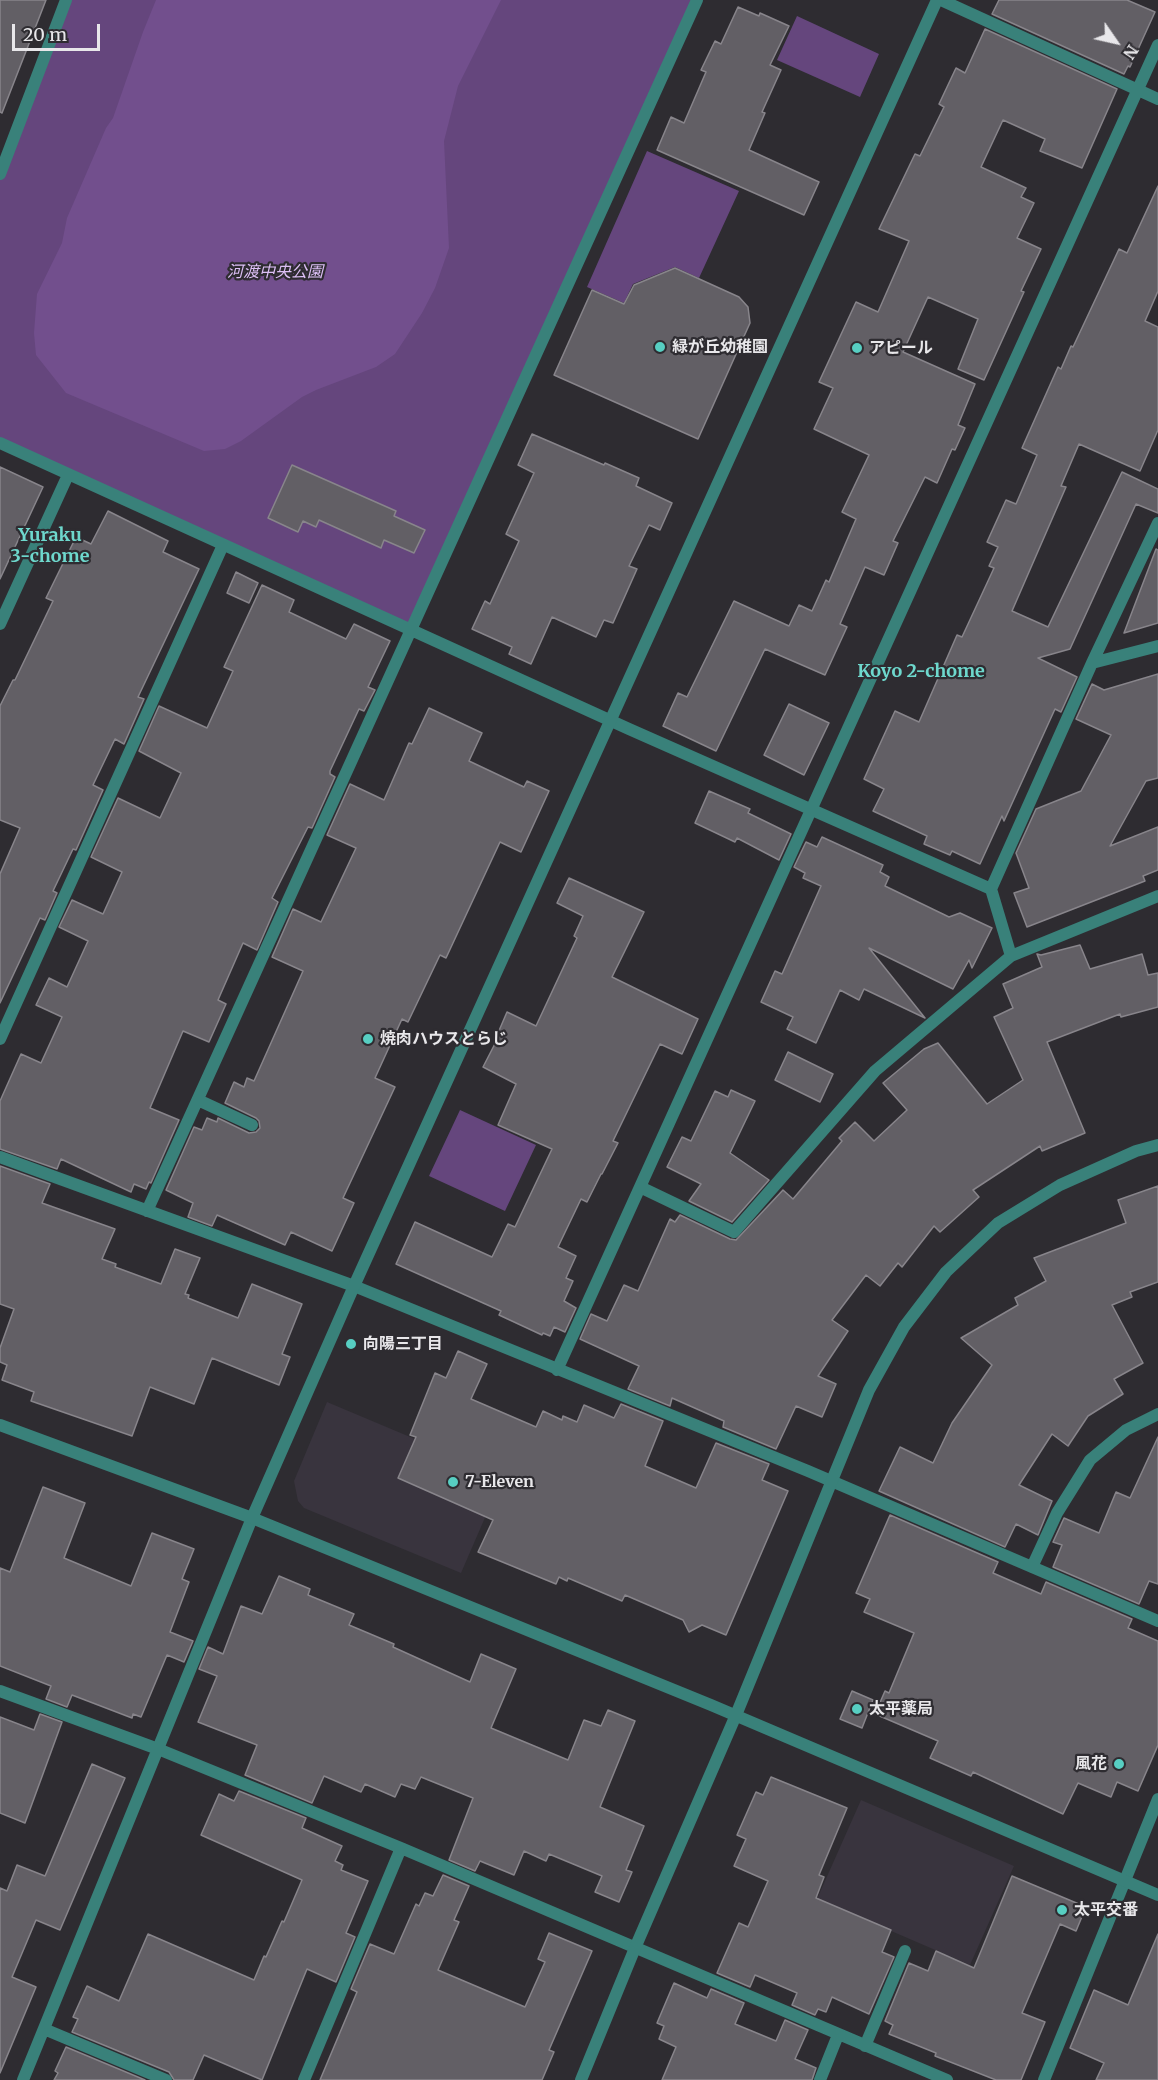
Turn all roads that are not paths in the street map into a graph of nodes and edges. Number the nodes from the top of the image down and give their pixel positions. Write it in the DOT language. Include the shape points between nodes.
graph roads {
  1 [pos="66,0"];
  2 [pos="697,0"];
  3 [pos="939,0"];
  4 [pos="1158,45"];
  5 [pos="1137,90"];
  6 [pos="1158,99"];
  7 [pos="0,174"];
  8 [pos="0,443"];
  9 [pos="68,475"];
  10 [pos="1158,523"];
  11 [pos="223,545"];
  12 [pos="0,624"];
  13 [pos="412,629"];
  14 [pos="1158,646"];
  15 [pos="1092,663"];
  16 [pos="612,721"];
  17 [pos="811,810"];
  18 [pos="991,889"];
  19 [pos="1158,896"];
  20 [pos="1011,956"];
  21 [pos="0,1039"];
  22 [pos="198,1100"];
  23 [pos="252,1125"];
  24 [pos="1158,1145"];
  25 [pos="0,1157"];
  26 [pos="640,1188"];
  27 [pos="147,1211"];
  28 [pos="354,1286"];
  29 [pos="558,1370"];
  30 [pos="1158,1414"];
  31 [pos="0,1425"];
  32 [pos="831,1481"];
  33 [pos="252,1518"];
  34 [pos="1032,1567"];
  35 [pos="1158,1621"];
  36 [pos="0,1691"];
  37 [pos="736,1715"];
  38 [pos="158,1749"];
  39 [pos="1158,1799"];
  40 [pos="401,1848"];
  41 [pos="1125,1881"];
  42 [pos="1158,1894"];
  43 [pos="635,1948"];
  44 [pos="905,1951"];
  45 [pos="44,2029"];
  46 [pos="838,2035"];
  47 [pos="865,2046"];
  48 [pos="24,2080"];
  49 [pos="166,2080"];
  50 [pos="304,2080"];
  51 [pos="581,2080"];
  52 [pos="820,2080"];
  53 [pos="947,2080"];
  54 [pos="1044,2080"];
  1 -- 7 [label="street"];
  2 -- 13 [label="street"];
  3 -- 5 [label="street"];
  3 -- 16 [label="street"];
  4 -- 5 [label="street"];
  5 -- 6 [label="street"];
  5 -- 17 [label="street"];
  8 -- 9 [label="street"];
  9 -- 11 [label="street"];
  9 -- 12 [label="street"];
  10 -- 15 [label="street"];
  11 -- 13 [label="street"];
  11 -- 21 [label="street"];
  13 -- 16 [label="street"];
  13 -- 22 [label="street"];
  14 -- 15 [label="street"];
  15 -- 18 [label="street"];
  16 -- 17 [label="street"];
  16 -- 28 [label="street"];
  17 -- 18 [label="street"];
  17 -- 26 [label="street"];
  18 -- 20 [label="street"];
  19 -- 20 [label="street"];
  20 -- 26 [label="street" via="875,1071 734,1232"];
  22 -- 23 [label="street"];
  22 -- 27 [label="street"];
  24 -- 32 [label="street" via="1060,1185 998,1223 946,1272 904,1327 869,1390"];
  25 -- 27 [label="street"];
  26 -- 29 [label="street"];
  27 -- 28 [label="street"];
  28 -- 29 [label="street"];
  28 -- 33 [label="street"];
  29 -- 32 [label="street"];
  30 -- 34 [label="street" via="1126,1430 1090,1461 1057,1513"];
  31 -- 33 [label="street"];
  32 -- 34 [label="street"];
  32 -- 37 [label="street"];
  33 -- 37 [label="street"];
  33 -- 38 [label="street"];
  34 -- 35 [label="street"];
  36 -- 38 [label="street"];
  37 -- 41 [label="street"];
  37 -- 43 [label="street"];
  38 -- 40 [label="street"];
  38 -- 45 [label="street"];
  39 -- 41 [label="street"];
  40 -- 43 [label="street"];
  40 -- 50 [label="street"];
  41 -- 42 [label="street"];
  41 -- 54 [label="street"];
  43 -- 46 [label="street"];
  43 -- 51 [label="street"];
  44 -- 47 [label="street"];
  45 -- 48 [label="street"];
  45 -- 49 [label="street"];
  46 -- 47 [label="street"];
  46 -- 52 [label="street"];
  47 -- 53 [label="street"];
}
